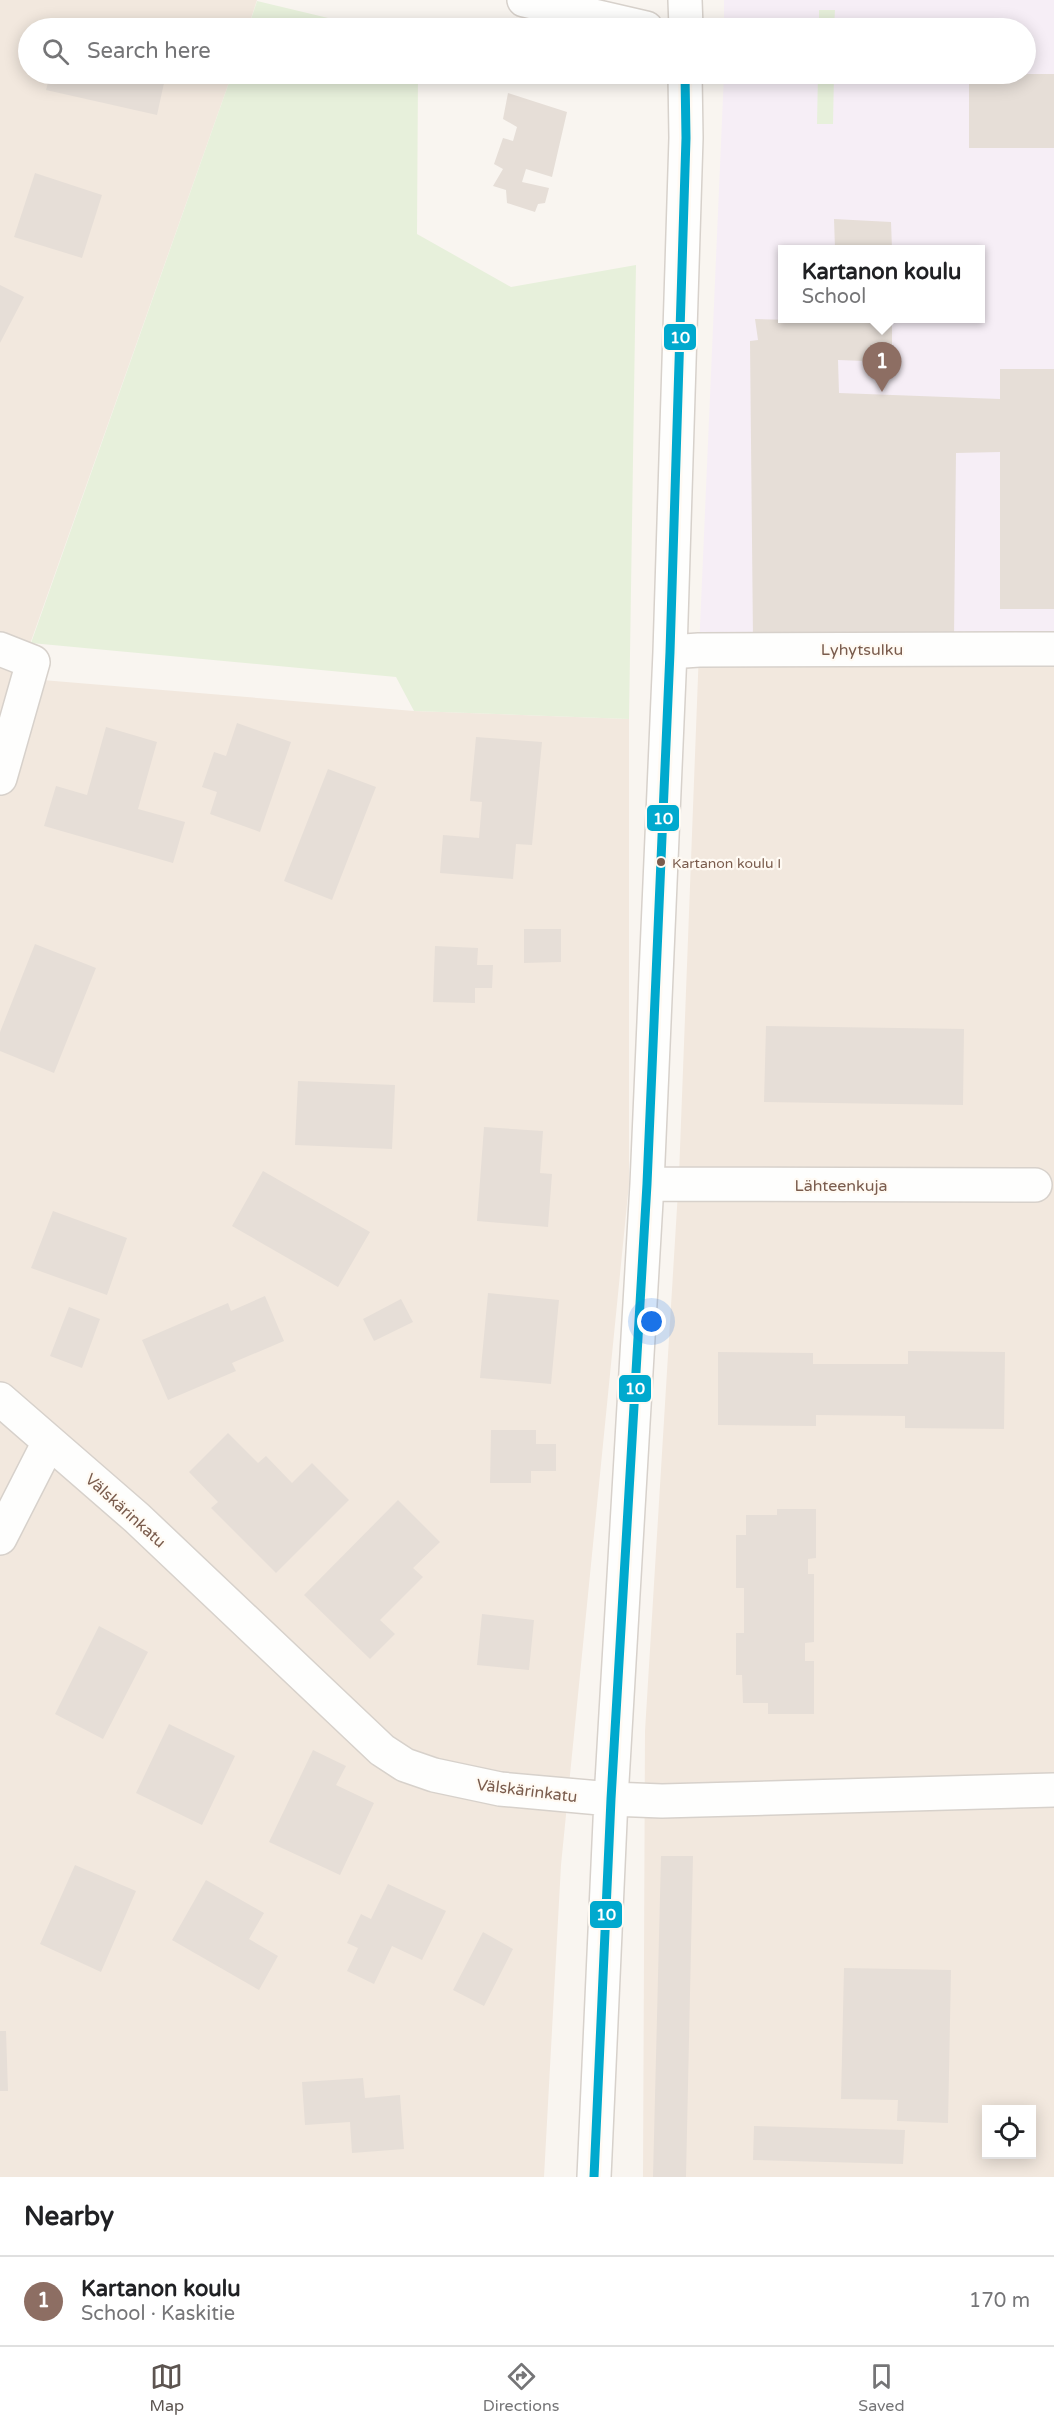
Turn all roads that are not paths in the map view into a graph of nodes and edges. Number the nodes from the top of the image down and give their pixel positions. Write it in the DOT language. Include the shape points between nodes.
graph roads {
  1 [pos="524,0"];
  2 [pos="685,0"];
  3 [pos="602,18"];
  4 [pos="686,18"];
  5 [pos="685,84"];
  6 [pos="0,649"];
  7 [pos="1054,649"];
  8 [pos="670,652"];
  9 [pos="0,778"];
  10 [pos="647,1184"];
  11 [pos="1035,1185"];
  12 [pos="0,1399"];
  13 [pos="49,1442"];
  14 [pos="0,1538"];
  15 [pos="1054,1790"];
  16 [pos="611,1799"];
  17 [pos="594,2177"];
  1 -- 3 [label="street"];
  2 -- 4 [label="street"];
  5 -- 8 [label="street"];
  6 -- 9 [label="street" via="33,662"];
  7 -- 8 [label="street, Lyhytsulku"];
  8 -- 10 [label="street"];
  10 -- 11 [label="street, Lähteenkuja"];
  10 -- 16 [label="street"];
  12 -- 13 [label="street, Välskärinkatu"];
  13 -- 14 [label="street"];
  13 -- 16 [label="street, Välskärinkatu" via="137,1518 382,1750 405,1765 500,1789"];
  15 -- 16 [label="street, Välskärinkatu" via="662,1801"];
  16 -- 17 [label="street"];
}
